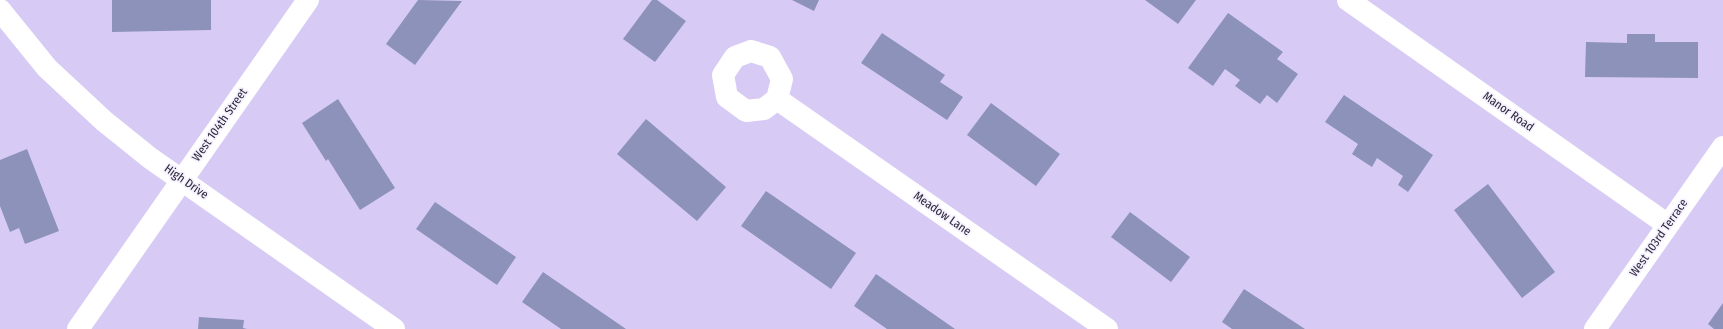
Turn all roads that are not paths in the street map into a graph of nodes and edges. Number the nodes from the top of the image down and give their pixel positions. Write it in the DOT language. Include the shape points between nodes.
graph roads {
  1 [pos="308,0"];
  2 [pos="1348,0"];
  3 [pos="0,10"];
  4 [pos="777,98"];
  5 [pos="1723,147"];
  6 [pos="182,180"];
  7 [pos="1668,225"];
  8 [pos="78,329"];
  9 [pos="394,329"];
  10 [pos="1107,329"];
  11 [pos="1595,329"];
  1 -- 6 [label="street, West 104th Street"];
  2 -- 7 [label="street, Manor Road"];
  3 -- 6 [label="street, High Drive" via="52,73 104,121"];
  4 -- 10 [label="street, Meadow Lane"];
  5 -- 7 [label="street, West 103rd Terrace"];
  6 -- 8 [label="street, West 104th Street"];
  6 -- 9 [label="street, High Drive"];
  7 -- 11 [label="street, West 103rd Terrace"];
}
